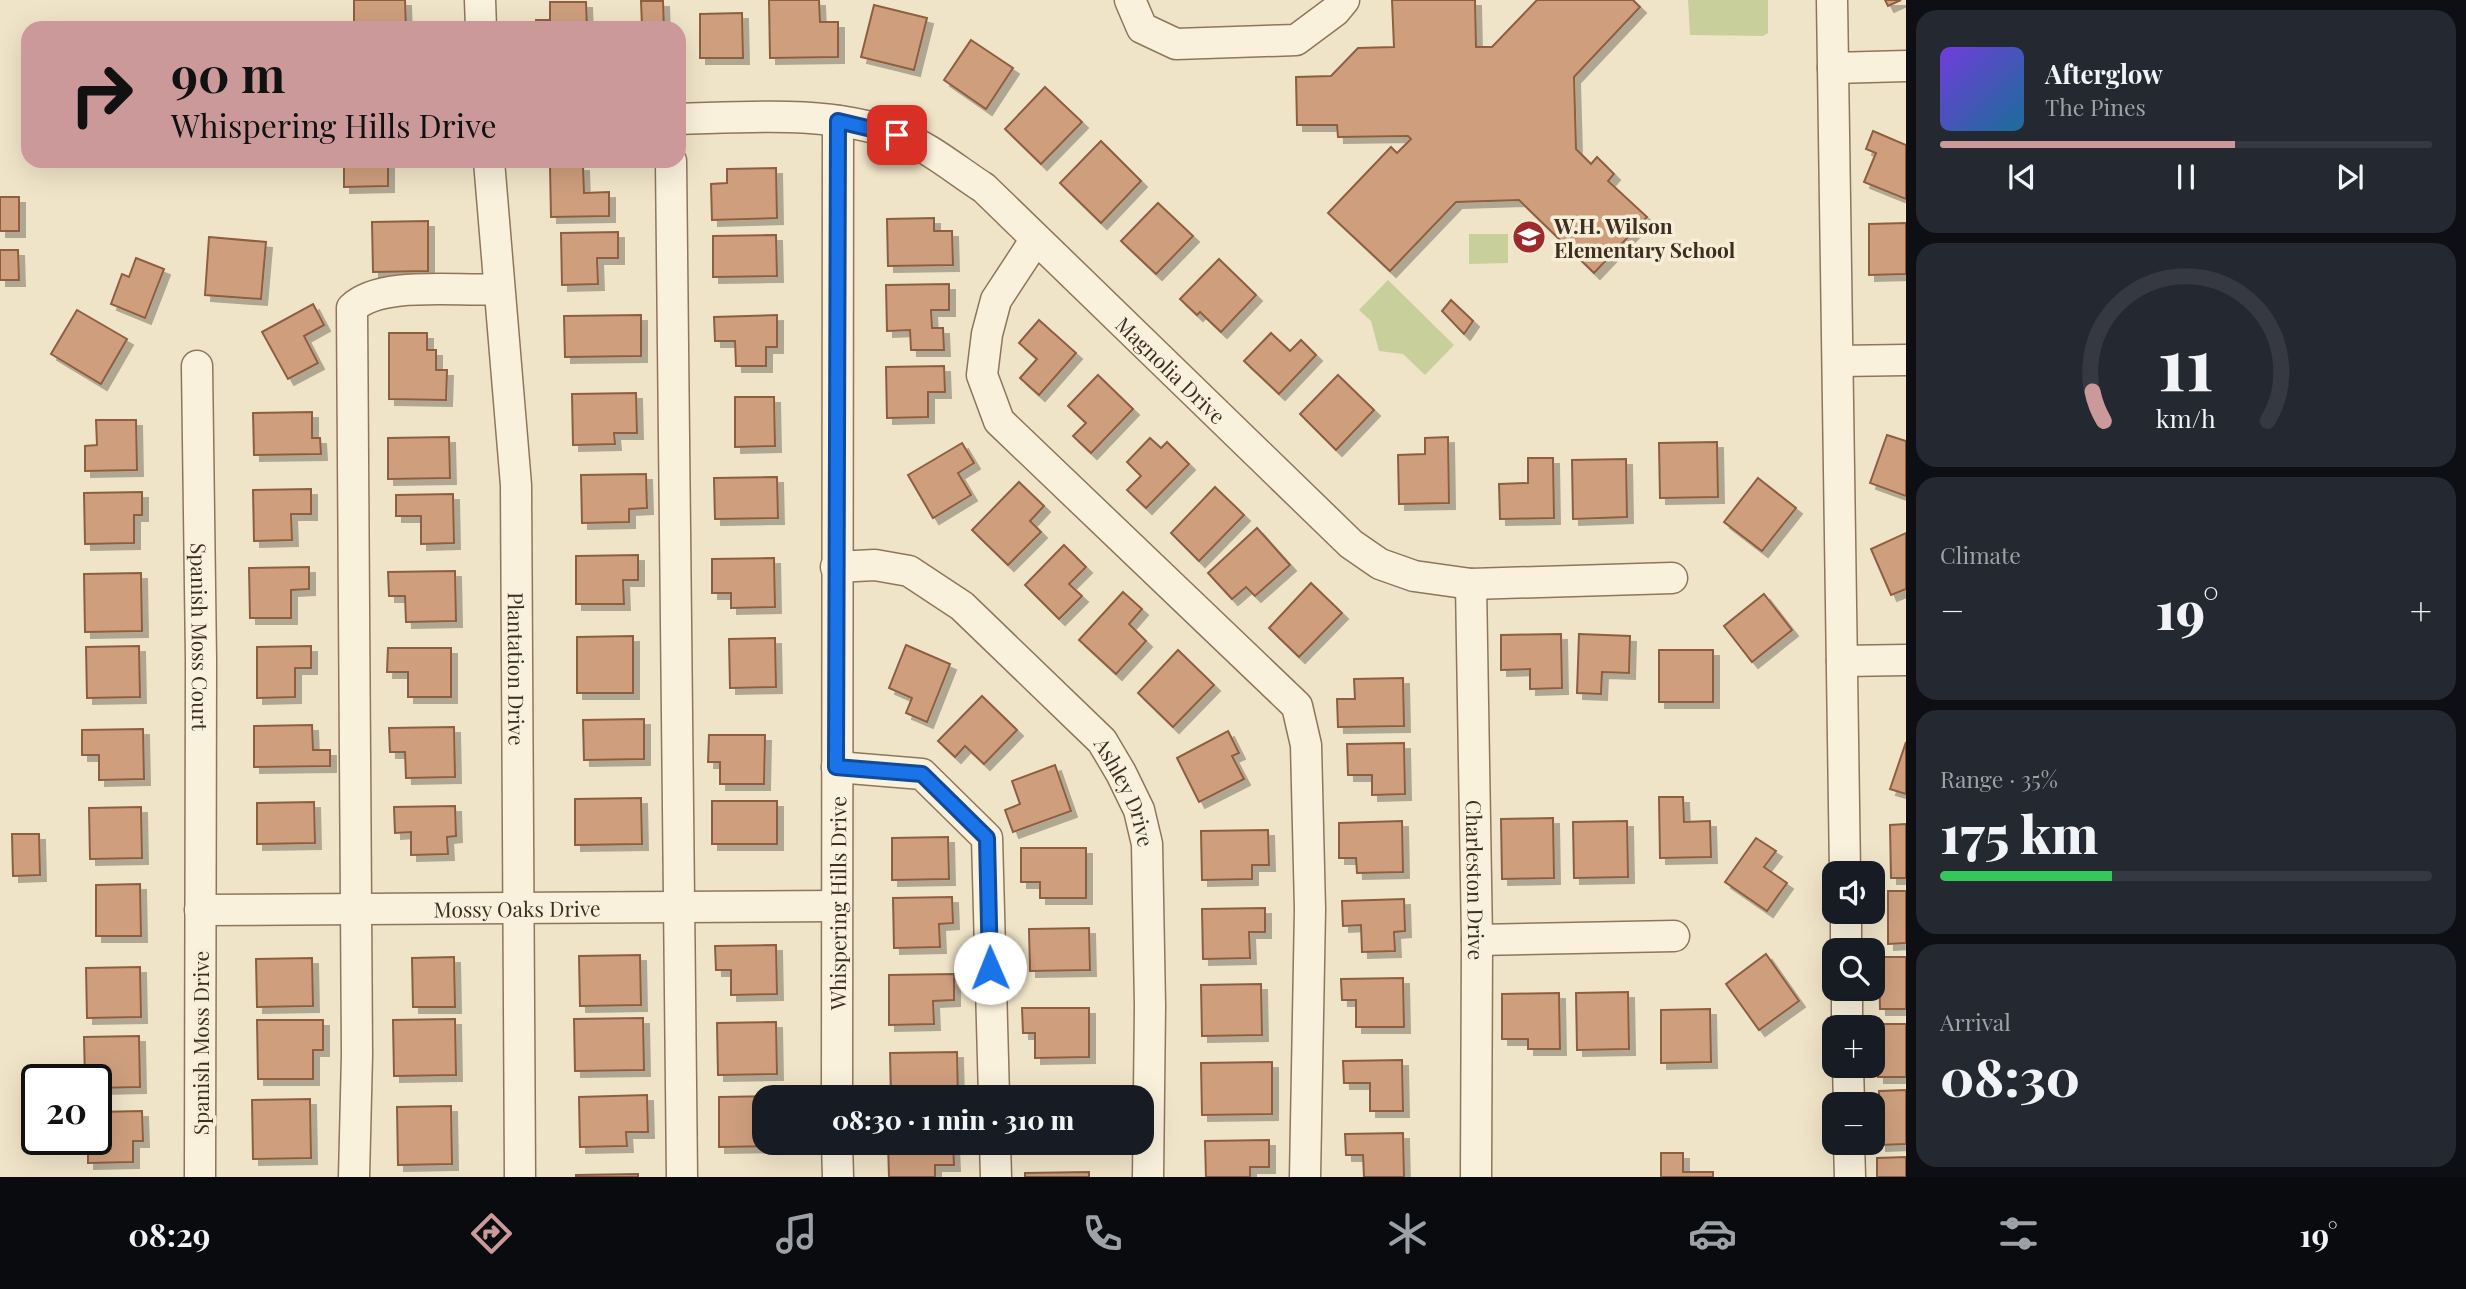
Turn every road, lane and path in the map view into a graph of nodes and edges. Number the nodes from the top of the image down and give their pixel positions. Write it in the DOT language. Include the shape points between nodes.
graph roads {
  1 [pos="480,0"];
  2 [pos="1130,0"];
  3 [pos="1344,0"];
  4 [pos="1832,0"];
  5 [pos="481,21"];
  6 [pos="1906,66"];
  7 [pos="1833,68"];
  8 [pos="686,119"];
  9 [pos="838,121"];
  10 [pos="490,168"];
  11 [pos="671,168"];
  12 [pos="1036,239"];
  13 [pos="499,289"];
  14 [pos="1906,360"];
  15 [pos="1838,361"];
  16 [pos="197,366"];
  17 [pos="836,567"];
  18 [pos="1672,578"];
  19 [pos="1471,584"];
  20 [pos="1906,660"];
  21 [pos="1842,661"];
  22 [pos="836,767"];
  23 [pos="1845,861"];
  24 [pos="679,905"];
  25 [pos="835,906"];
  26 [pos="519,908"];
  27 [pos="200,910"];
  28 [pos="354,910"];
  29 [pos="1674,936"];
  30 [pos="1477,940"];
  31 [pos="837,1085"];
  32 [pos="994,1085"];
  33 [pos="837,1155"];
  34 [pos="995,1155"];
  35 [pos="1849,1155"];
  36 [pos="200,1177"];
  37 [pos="354,1177"];
  38 [pos="520,1177"];
  39 [pos="682,1177"];
  40 [pos="838,1177"];
  41 [pos="996,1177"];
  42 [pos="1148,1177"];
  43 [pos="1305,1177"];
  44 [pos="1476,1177"];
  45 [pos="1850,1177"];
  1 -- 5 [label="street"];
  2 -- 3 [label="street" via="1142,28 1176,44 1296,40"];
  4 -- 7 [label="street"];
  6 -- 7 [label="street"];
  7 -- 15 [label="street"];
  8 -- 9 [label="street, Magnolia Drive" via="773,116"];
  9 -- 12 [label="street, Magnolia Drive" via="897,135 922,147 984,188"];
  9 -- 17 [label="street, Whispering Hills Drive"];
  10 -- 13 [label="street, Plantation Drive"];
  11 -- 24 [label="street"];
  12 -- 19 [label="street, Magnolia Drive" via="1351,544 1380,564 1414,576"];
  12 -- 43 [label="street" via="996,300 987,334 982,375 999,421 1297,706 1306,745 1310,909"];
  13 -- 26 [label="street, Plantation Drive" via="516,485"];
  13 -- 28 [label="street" via="386,291 362,298 352,307"];
  14 -- 15 [label="street"];
  15 -- 21 [label="street"];
  16 -- 27 [label="street, Spanish Moss Court"];
  17 -- 22 [label="street, Whispering Hills Drive"];
  17 -- 42 [label="street, Ashley Drive" via="875,565 909,571 962,606 1102,741 1121,773 1139,810 1147,844"];
  18 -- 19 [label="street, Magnolia Drive"];
  19 -- 30 [label="street, Charleston Drive"];
  20 -- 21 [label="street"];
  21 -- 23 [label="street"];
  22 -- 25 [label="street, Whispering Hills Drive"];
  22 -- 32 [label="street" via="922,774 987,838"];
  24 -- 25 [label="street, Mossy Oaks Drive"];
  24 -- 26 [label="street, Mossy Oaks Drive"];
  24 -- 39 [label="street"];
  25 -- 31 [label="street, Whispering Hills Drive"];
  26 -- 28 [label="street, Mossy Oaks Drive"];
  26 -- 38 [label="street, Plantation Drive"];
  27 -- 28 [label="street, Mossy Oaks Drive"];
  27 -- 36 [label="street, Spanish Moss Drive"];
  28 -- 37 [label="street"];
  29 -- 30 [label="street"];
  30 -- 44 [label="street, Charleston Drive"];
  33 -- 40 [label="street"];
  34 -- 41 [label="street"];
  35 -- 45 [label="street"];
}
